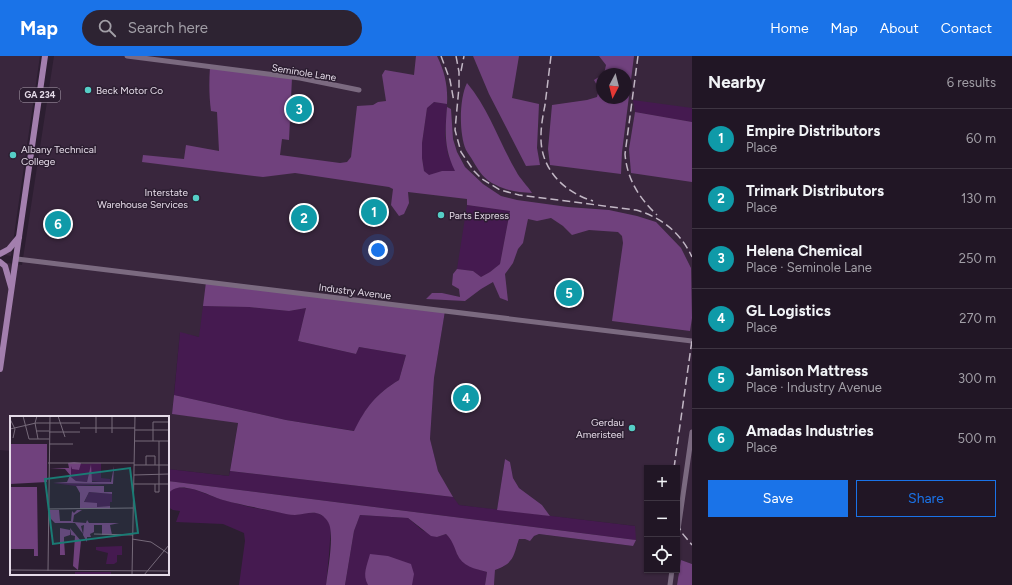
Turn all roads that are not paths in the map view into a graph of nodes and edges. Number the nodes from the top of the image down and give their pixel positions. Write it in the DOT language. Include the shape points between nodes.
graph roads {
  1 [pos="45,56"];
  2 [pos="127,56"];
  3 [pos="359,90"];
  4 [pos="20,235"];
  5 [pos="0,254"];
  6 [pos="17,259"];
  7 [pos="0,262"];
  8 [pos="12,290"];
  9 [pos="692,341"];
  10 [pos="0,369"];
  11 [pos="692,432"];
  12 [pos="680,516"];
  13 [pos="672,573"];
  14 [pos="670,585"];
  1 -- 4 [label="main road, GA 234"];
  2 -- 3 [label="street, Seminole Lane" via="300,78"];
  4 -- 5 [label="main road"];
  4 -- 6 [label="main road, GA 234"];
  6 -- 8 [label="main road, GA 234"];
  6 -- 9 [label="street, Industry Avenue"];
  7 -- 8 [label="main road" via="5,266"];
  8 -- 10 [label="main road, GA 234"];
  11 -- 12 [label="street"];
  13 -- 14 [label="street"];
}
